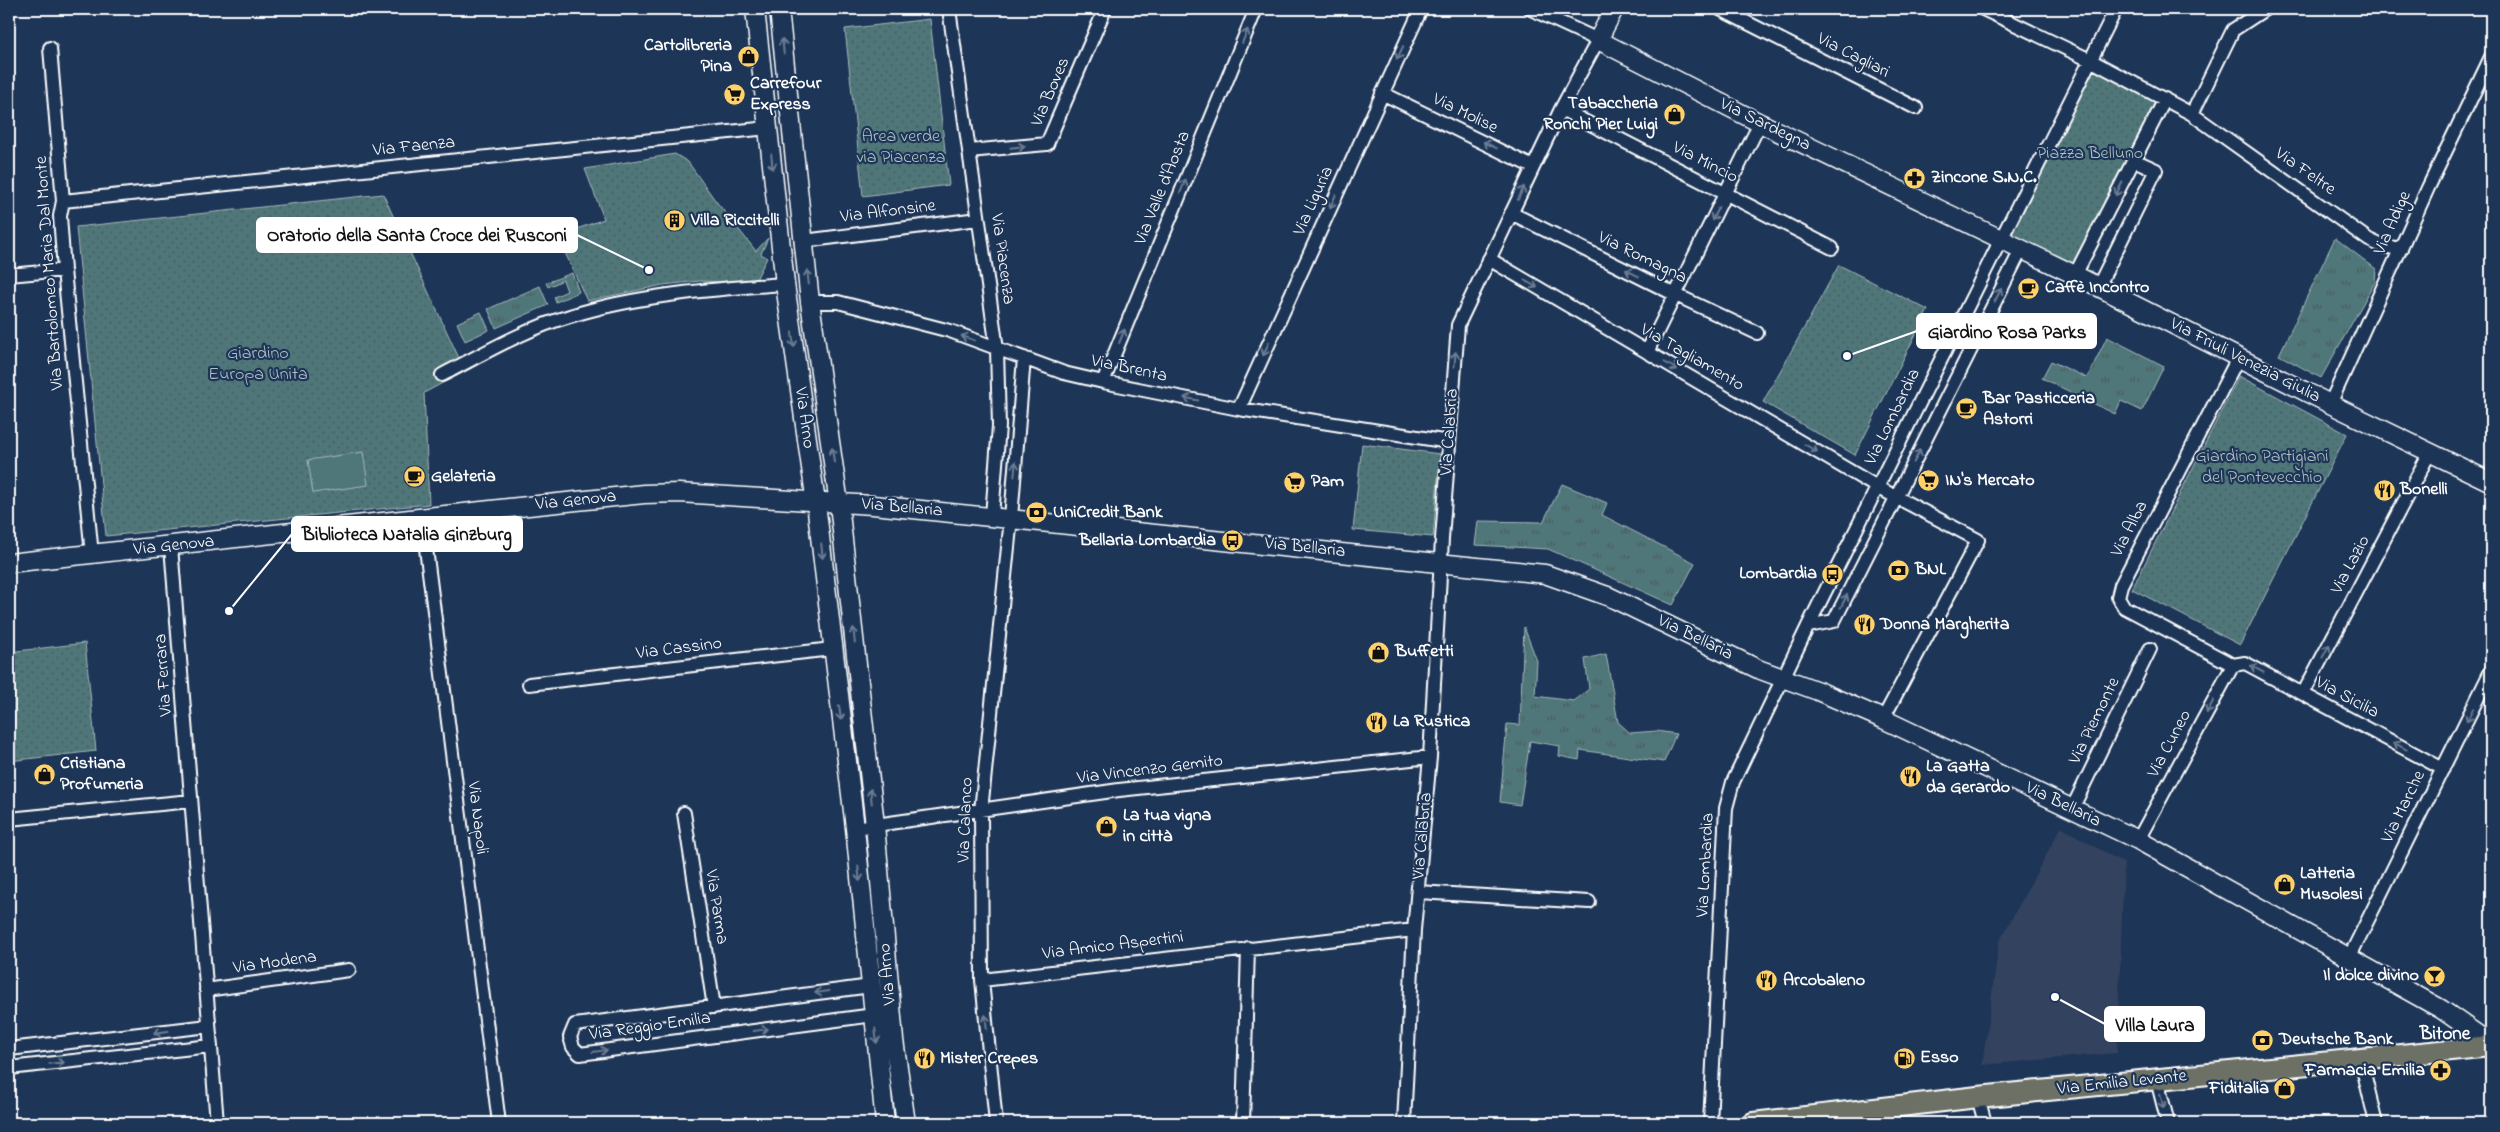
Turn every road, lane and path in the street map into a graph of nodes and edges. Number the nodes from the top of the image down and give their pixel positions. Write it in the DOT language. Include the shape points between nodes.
graph roads {
  1 [pos="755,9"];
  2 [pos="779,9"];
  3 [pos="949,9"];
  4 [pos="1105,9"];
  5 [pos="1256,9"];
  6 [pos="1421,9"];
  7 [pos="1531,9"];
  8 [pos="1614,9"];
  9 [pos="1720,9"];
  10 [pos="1982,9"];
  11 [pos="2116,9"];
  12 [pos="2265,9"];
  13 [pos="1598,40"];
  14 [pos="50,48"];
  15 [pos="2491,57"];
  16 [pos="2090,60"];
  17 [pos="1382,93"];
  18 [pos="2165,99"];
  19 [pos="1916,108"];
  20 [pos="1562,109"];
  21 [pos="2192,114"];
  22 [pos="1760,123"];
  23 [pos="768,128"];
  24 [pos="969,151"];
  25 [pos="2134,160"];
  26 [pos="1533,167"];
  27 [pos="1726,193"];
  28 [pos="63,201"];
  29 [pos="1511,213"];
  30 [pos="978,219"];
  31 [pos="2000,239"];
  32 [pos="804,241"];
  33 [pos="1832,248"];
  34 [pos="2401,249"];
  35 [pos="2021,250"];
  36 [pos="1489,260"];
  37 [pos="64,270"];
  38 [pos="9,275"];
  39 [pos="2075,275"];
  40 [pos="785,284"];
  41 [pos="2098,287"];
  42 [pos="1676,295"];
  43 [pos="810,302"];
  44 [pos="1758,333"];
  45 [pos="997,349"];
  46 [pos="1647,352"];
  47 [pos="1024,358"];
  48 [pos="2238,358"];
  49 [pos="442,375"];
  50 [pos="1103,382"];
  51 [pos="2330,404"];
  52 [pos="1239,409"];
  53 [pos="1449,442"];
  54 [pos="2430,452"];
  55 [pos="2491,482"];
  56 [pos="1877,487"];
  57 [pos="1896,497"];
  58 [pos="816,503"];
  59 [pos="840,504"];
  60 [pos="992,516"];
  61 [pos="422,518"];
  62 [pos="1011,518"];
  63 [pos="171,546"];
  64 [pos="92,555"];
  65 [pos="1440,562"];
  66 [pos="9,563"];
  67 [pos="1808,626"];
  68 [pos="832,649"];
  69 [pos="2150,649"];
  70 [pos="2233,664"];
  71 [pos="2491,672"];
  72 [pos="1782,680"];
  73 [pos="529,684"];
  74 [pos="2303,694"];
  75 [pos="1883,719"];
  76 [pos="1430,757"];
  77 [pos="2443,769"];
  78 [pos="191,800"];
  79 [pos="2072,809"];
  80 [pos="981,810"];
  81 [pos="684,813"];
  82 [pos="9,819"];
  83 [pos="875,825"];
  84 [pos="855,828"];
  85 [pos="2138,840"];
  86 [pos="1418,892"];
  87 [pos="1589,902"];
  88 [pos="1414,930"];
  89 [pos="1248,948"];
  90 [pos="2349,958"];
  91 [pos="349,970"];
  92 [pos="982,980"];
  93 [pos="871,986"];
  94 [pos="206,990"];
  95 [pos="714,1006"];
  96 [pos="874,1014"];
  97 [pos="209,1026"];
  98 [pos="2491,1045"];
  99 [pos="210,1046"];
  100 [pos="9,1049"];
  101 [pos="2361,1060"];
  102 [pos="9,1068"];
  103 [pos="2157,1080"];
  104 [pos="1978,1097"];
  105 [pos="217,1123"];
  106 [pos="499,1123"];
  107 [pos="885,1123"];
  108 [pos="906,1123"];
  109 [pos="996,1123"];
  110 [pos="1243,1123"];
  111 [pos="1404,1123"];
  112 [pos="1710,1123"];
  113 [pos="1753,1123"];
  114 [pos="1985,1123"];
  115 [pos="2168,1123"];
  116 [pos="2376,1123"];
  1 -- 23 [label="street, Via Arno"];
  32 -- 2 [label="street, Via Arno, one-way"];
  3 -- 24 [label="street, Via Piacenza"];
  24 -- 4 [label="street, Via Boves, one-way" via="1047,144"];
  50 -- 5 [label="street, Via Valle d'Aosta, one-way"];
  6 -- 17 [label="street, Via Liguria, one-way"];
  7 -- 13 [label="street, Via Sardegna"];
  8 -- 13 [label="street, Via Calabria"];
  9 -- 19 [label="street, Via Cagliari"];
  10 -- 16 [label="street"];
  11 -- 16 [label="street, Via Lombardia"];
  12 -- 21 [label="street" via="2234,30"];
  13 -- 20 [label="street, Via Calabria"];
  13 -- 22 [label="street, Via Sardegna"];
  14 -- 28 [label="street, Via Bartolomeo Maria Dal Monte"];
  15 -- 34 [label="street, Via Adige"];
  16 -- 18 [label="street"];
  16 -- 31 [label="street, Via Lombardia"];
  26 -- 17 [label="street, Via Molise, one-way"];
  17 -- 52 [label="street, Via Liguria, one-way"];
  18 -- 21 [label="street"];
  18 -- 25 [label="street"];
  20 -- 26 [label="street, Via Calabria"];
  20 -- 27 [label="street, Via Mincio"];
  21 -- 34 [label="street, Via Feltre" via="2369,240"];
  22 -- 27 [label="street"];
  22 -- 31 [label="street, Via Sardegna"];
  23 -- 28 [label="street, Via Faenza"];
  23 -- 40 [label="street, Via Arno, one-way"];
  24 -- 30 [label="street, Via Piacenza"];
  25 -- 39 [label="street, one-way"];
  25 -- 41 [label="street" via="2156,170"];
  29 -- 26 [label="street, Via Calabria, one-way"];
  27 -- 33 [label="street, Via Mincio"];
  27 -- 42 [label="street, one-way"];
  28 -- 37 [label="street, Via Bartolomeo Maria Dal Monte" via="60,216"];
  29 -- 36 [label="street, Via Calabria"];
  42 -- 29 [label="street, Via Romagna, one-way"];
  30 -- 32 [label="street, Via Alfonsine"];
  30 -- 45 [label="street, Via Piacenza"];
  31 -- 35 [label="street, Via Friuli Venezia Giulia"];
  31 -- 56 [label="street, Via Lombardia"];
  43 -- 32 [label="street, Via Arno, one-way"];
  34 -- 51 [label="street, Via Adige"];
  35 -- 39 [label="street, Via Friuli Venezia Giulia"];
  57 -- 35 [label="street, one-way"];
  36 -- 46 [label="street, Via Tagliamento, one-way"];
  53 -- 36 [label="street, Via Calabria, one-way" via="1458,325"];
  37 -- 38 [label="street"];
  37 -- 64 [label="street, Via Bartolomeo Maria Dal Monte"];
  39 -- 41 [label="street, Via Friuli Venezia Giulia"];
  40 -- 49 [label="street" via="685,294 569,316 512,339"];
  40 -- 58 [label="street, Via Arno, one-way"];
  41 -- 48 [label="street, Via Friuli Venezia Giulia"];
  42 -- 44 [label="street, Via Romagna"];
  42 -- 46 [label="street"];
  45 -- 43 [label="street, Via Brenta, one-way" via="950,332 838,302"];
  59 -- 43 [label="street, Via Arno, one-way"];
  45 -- 47 [label="street, Via Brenta"];
  45 -- 60 [label="street, Via Piacenza" via="999,426"];
  46 -- 56 [label="street, Via Tagliamento, one-way"];
  47 -- 50 [label="street, Via Brenta" via="1064,373"];
  62 -- 47 [label="street, one-way"];
  48 -- 51 [label="street, Via Friuli Venezia Giulia"];
  48 -- 70 [label="street, Via Alba" via="2121,585 2118,597 2124,607"];
  52 -- 50 [label="street, Via Brenta, one-way"];
  51 -- 54 [label="street, Via Friuli Venezia Giulia"];
  52 -- 53 [label="street, Via Brenta"];
  53 -- 65 [label="street, Via Calabria"];
  54 -- 55 [label="street, Via Friuli Venezia Giulia"];
  74 -- 54 [label="street, Via Lazio, one-way"];
  56 -- 57 [label="street, Via Tagliamento"];
  56 -- 67 [label="street, Via Lombardia"];
  67 -- 57 [label="street, one-way" via="1834,621"];
  57 -- 75 [label="street" via="1978,540"];
  58 -- 59 [label="street, Via Bellaria"];
  58 -- 61 [label="street, Via Genova" via="711,494 644,494"];
  58 -- 68 [label="street, Via Arno, one-way"];
  59 -- 60 [label="street, Via Bellaria"];
  83 -- 59 [label="street, Via Arno, one-way"];
  60 -- 62 [label="street, Via Bellaria"];
  61 -- 63 [label="street, Via Genova"];
  61 -- 106 [label="street, Via Napoli"];
  62 -- 65 [label="street, Via Bellaria"];
  62 -- 80 [label="street, Via Calanco"];
  63 -- 64 [label="street, Via Genova"];
  63 -- 78 [label="street, Via Ferrara"];
  64 -- 66 [label="street, Via Genova"];
  65 -- 72 [label="street, Via Bellaria" via="1545,574 1574,583 1610,596"];
  65 -- 76 [label="street, Via Calabria"];
  67 -- 72 [label="street, Via Lombardia"];
  68 -- 73 [label="street, Via Cassino"];
  68 -- 84 [label="street, Via Arno, one-way"];
  69 -- 79 [label="street, Via Piemonte"];
  74 -- 70 [label="street, Via Sicilia, one-way" via="2245,663"];
  70 -- 85 [label="street, Via Cuneo, one-way"];
  71 -- 77 [label="street, Via Marche, one-way"];
  72 -- 75 [label="street, Via Bellaria" via="1818,690"];
  72 -- 112 [label="street, Via Lombardia" via="1745,754 1726,808"];
  77 -- 74 [label="street, Via Sicilia, one-way"];
  75 -- 79 [label="street, Via Bellaria"];
  76 -- 80 [label="street, Via Vincenzo Gemito" via="1120,790"];
  76 -- 86 [label="street, Via Calabria"];
  77 -- 90 [label="street, Via Marche"];
  78 -- 82 [label="street"];
  78 -- 94 [label="street, Via Ferrara"];
  79 -- 85 [label="street, Via Bellaria"];
  80 -- 83 [label="street, Via Vincenzo Gemito"];
  80 -- 92 [label="street, Via Calanco"];
  81 -- 95 [label="street, Via Parma"];
  83 -- 84 [label="street"];
  83 -- 108 [label="street, Via Arno" via="894,1040"];
  84 -- 93 [label="street, Via Arno, one-way"];
  85 -- 90 [label="street, Via Bellaria"];
  86 -- 87 [label="street, Via Calabria"];
  86 -- 88 [label="street, Via Calabria"];
  88 -- 89 [label="street, Via Amico Aspertini"];
  88 -- 111 [label="street, Via Calabria"];
  89 -- 92 [label="street, Via Amico Aspertini"];
  89 -- 110 [label="street"];
  90 -- 98 [label="street, Via Bellaria" via="2442,1009"];
  91 -- 94 [label="street, Via Modena"];
  109 -- 92 [label="street, Via Calanco, one-way"];
  93 -- 95 [label="street, Via Reggio Emilia, one-way"];
  93 -- 96 [label="street, Via Arno"];
  94 -- 97 [label="street, Via Ferrara"];
  95 -- 96 [label="street, Via Reggio Emilia, one-way" via="575,1025 570,1037 580,1054"];
  96 -- 107 [label="street, Via Arno, one-way"];
  97 -- 99 [label="street, Via Ferrara"];
  97 -- 100 [label="street, one-way"];
  98 -- 101 [label="main road, Via Emilia Levante"];
  102 -- 99 [label="street, one-way"];
  99 -- 105 [label="street, Via Ferrara"];
  101 -- 103 [label="main road, Via Emilia Levante"];
  101 -- 116 [label="street"];
  103 -- 104 [label="main road, Via Emilia Levante"];
  103 -- 115 [label="street, one-way"];
  104 -- 113 [label="main road, Via Emilia Levante"];
  104 -- 114 [label="street"];
}
